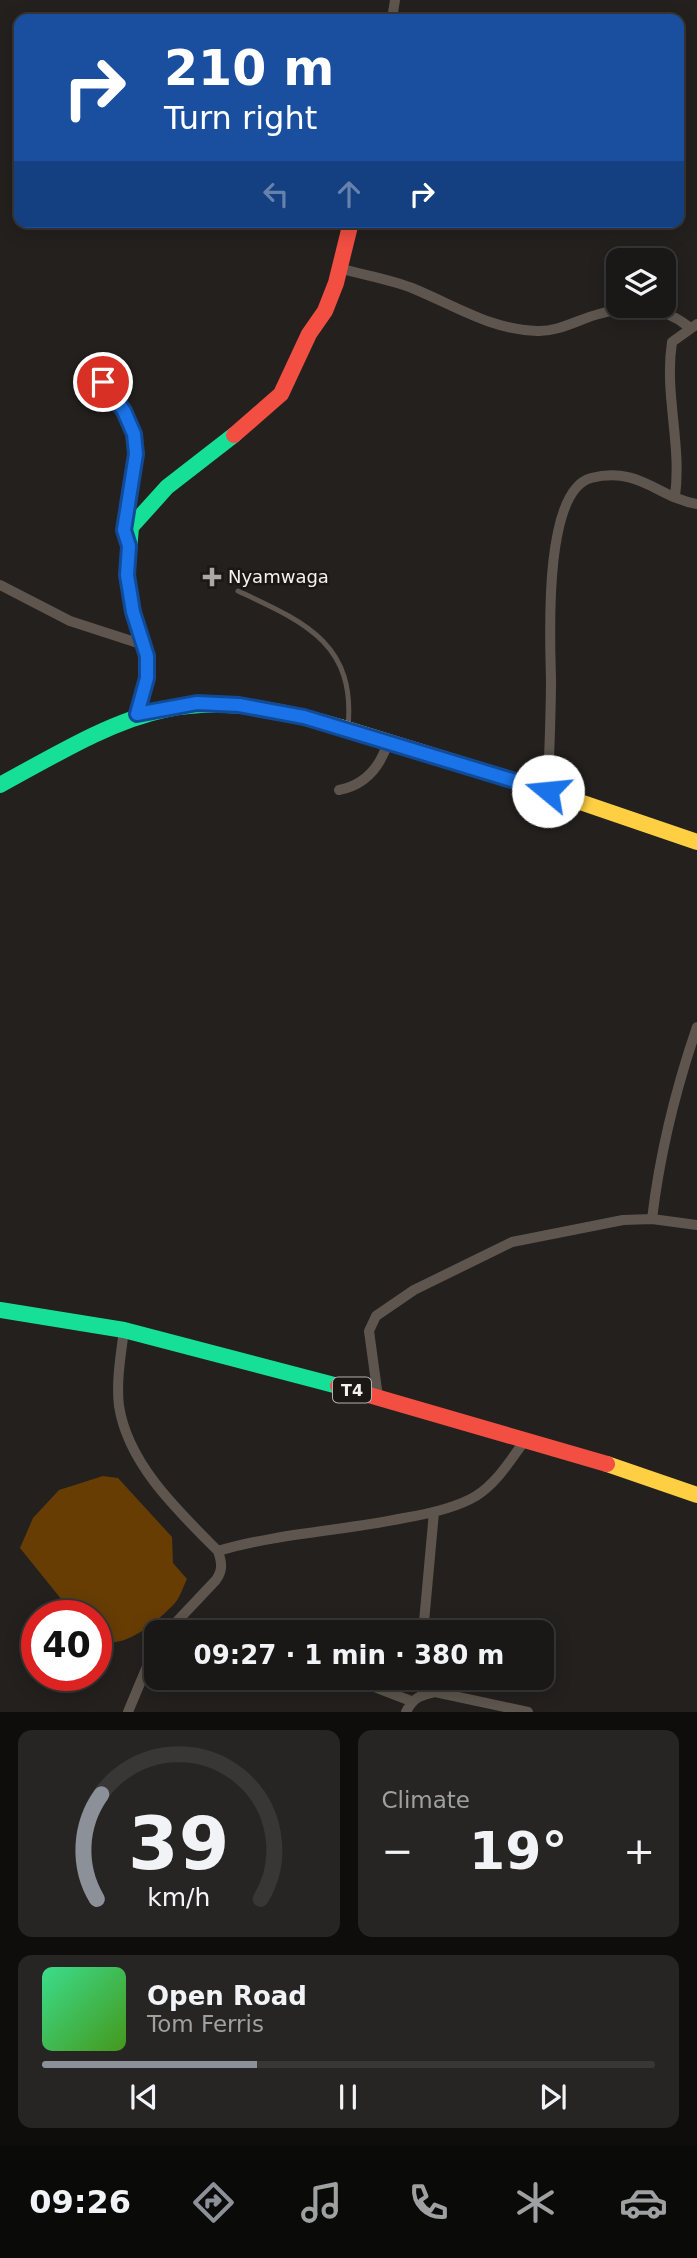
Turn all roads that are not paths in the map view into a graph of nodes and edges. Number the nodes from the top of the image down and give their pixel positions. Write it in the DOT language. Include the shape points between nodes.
graph roads {
  1 [pos="350,228"];
  2 [pos="340,268"];
  3 [pos="693,326"];
  4 [pos="103,382"];
  5 [pos="675,496"];
  6 [pos="697,504"];
  7 [pos="129,546"];
  8 [pos="0,585"];
  9 [pos="238,591"];
  10 [pos="144,645"];
  11 [pos="137,714"];
  12 [pos="348,730"];
  13 [pos="388,742"];
  14 [pos="0,785"];
  15 [pos="338,790"];
  16 [pos="548,791"];
  17 [pos="697,842"];
  18 [pos="697,1027"];
  19 [pos="652,1219"];
  20 [pos="697,1225"];
  21 [pos="0,1310"];
  22 [pos="124,1330"];
  23 [pos="378,1397"];
  24 [pos="526,1439"];
  25 [pos="697,1495"];
  26 [pos="434,1512"];
  27 [pos="218,1551"];
  28 [pos="178,1620"];
  29 [pos="424,1620"];
  30 [pos="144,1674"];
  31 [pos="382,1690"];
  32 [pos="422,1690"];
  33 [pos="422,1694"];
  34 [pos="411,1701"];
  35 [pos="128,1712"];
  36 [pos="406,1712"];
  37 [pos="528,1712"];
  1 -- 2 [label="main road"];
  2 -- 3 [label="street" via="411,288 495,325 541,332 598,314 653,308"];
  2 -- 7 [label="main road" via="325,311 281,394 150,502 131,527"];
  3 -- 5 [label="street" via="672,342 670,354 668,383 678,476"];
  4 -- 7 [label="street" via="134,434 136,454 124,530"];
  5 -- 6 [label="street"];
  5 -- 16 [label="street" via="633,478 611,475 589,478 572,491 552,571 548,620"];
  7 -- 10 [label="main road" via="127,575"];
  8 -- 10 [label="street" via="71,621"];
  9 -- 12 [label="lane" via="314,632 334,654 344,671"];
  10 -- 11 [label="main road" via="147,678"];
  11 -- 12 [label="main road" via="197,703 239,705"];
  11 -- 14 [label="main road"];
  12 -- 13 [label="main road"];
  13 -- 15 [label="street" via="365,781"];
  13 -- 16 [label="main road"];
  16 -- 17 [label="main road"];
  18 -- 19 [label="street" via="659,1160"];
  19 -- 20 [label="street"];
  19 -- 23 [label="street" via="597,1224 512,1242 390,1304 376,1316 369,1331"];
  21 -- 22 [label="main road, T4"];
  22 -- 23 [label="main road, T4"];
  22 -- 27 [label="street" via="119,1404 125,1433 160,1487"];
  23 -- 24 [label="main road, T4"];
  24 -- 25 [label="main road, T4"];
  24 -- 26 [label="street" via="495,1480 475,1496"];
  26 -- 27 [label="street"];
  26 -- 29 [label="street"];
  27 -- 28 [label="street" via="221,1573"];
  30 -- 35 [label="street"];
  31 -- 34 [label="street"];
  32 -- 33 [label="street"];
  33 -- 34 [label="street"];
  33 -- 37 [label="street" via="435,1692"];
  34 -- 36 [label="street"];
}
